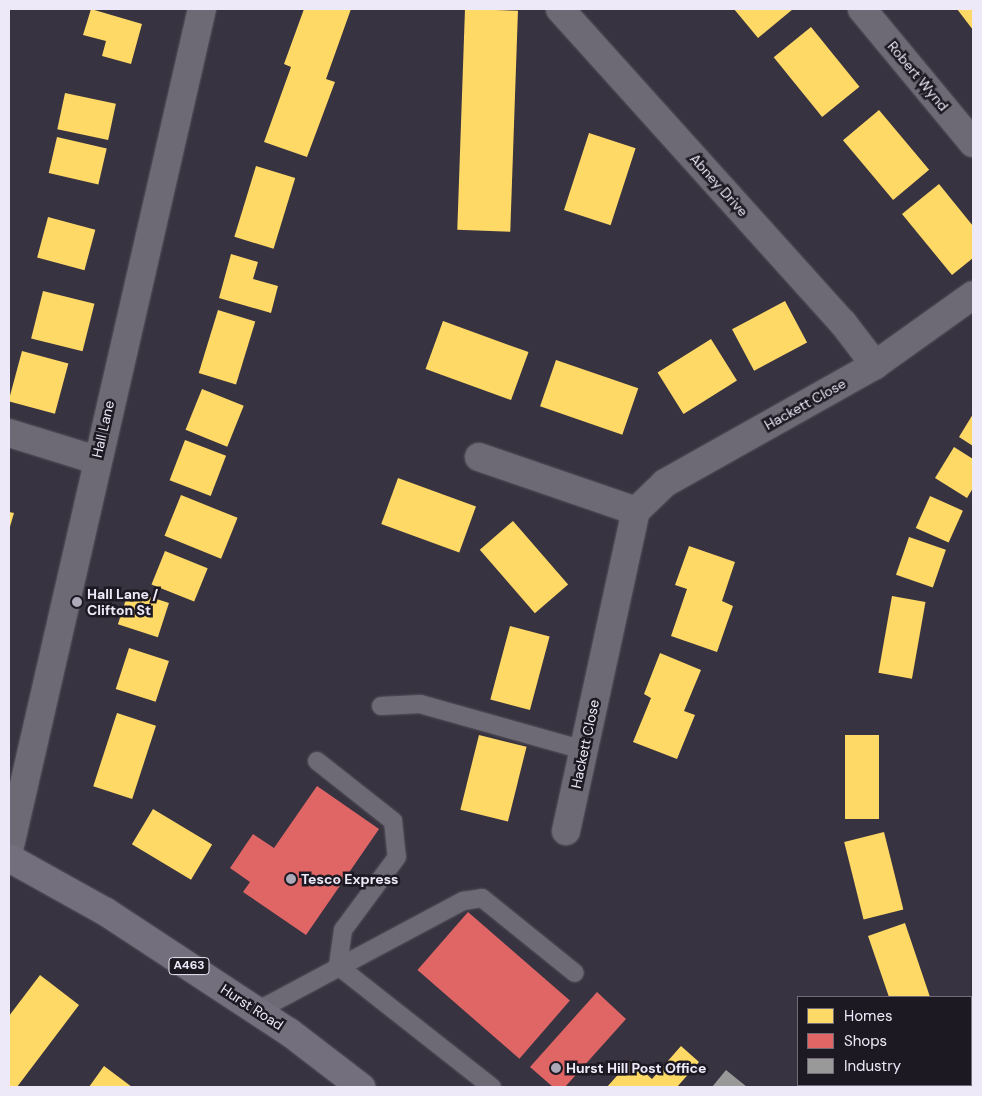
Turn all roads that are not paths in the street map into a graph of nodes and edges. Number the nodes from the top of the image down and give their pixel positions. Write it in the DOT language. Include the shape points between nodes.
graph roads {
  1 [pos="202,9"];
  2 [pos="560,9"];
  3 [pos="862,9"];
  4 [pos="973,143"];
  5 [pos="973,295"];
  6 [pos="875,365"];
  7 [pos="9,433"];
  8 [pos="479,457"];
  9 [pos="96,460"];
  10 [pos="636,511"];
  11 [pos="381,706"];
  12 [pos="584,750"];
  13 [pos="317,761"];
  14 [pos="566,831"];
  15 [pos="9,850"];
  16 [pos="9,858"];
  17 [pos="338,966"];
  18 [pos="575,973"];
  19 [pos="257,1011"];
  20 [pos="360,1087"];
  21 [pos="492,1087"];
  1 -- 9 [label="street, Hall Lane"];
  2 -- 6 [label="street, Abney Drive" via="843,322"];
  3 -- 4 [label="street, Robert Wynd"];
  5 -- 6 [label="street, Hackett Close"];
  6 -- 10 [label="street, Hackett Close" via="665,483"];
  7 -- 9 [label="street"];
  8 -- 10 [label="street"];
  9 -- 15 [label="street, Hall Lane"];
  10 -- 12 [label="street, Hackett Close"];
  11 -- 12 [label="lane" via="420,704"];
  12 -- 14 [label="street, Hackett Close"];
  13 -- 17 [label="lane" via="393,821 398,856 343,930"];
  16 -- 19 [label="main road, Hurst Road / A463" via="106,912"];
  17 -- 18 [label="lane" via="463,900 482,898"];
  17 -- 19 [label="lane"];
  17 -- 21 [label="lane"];
  19 -- 20 [label="main road, Hurst Road / A463"];
}
